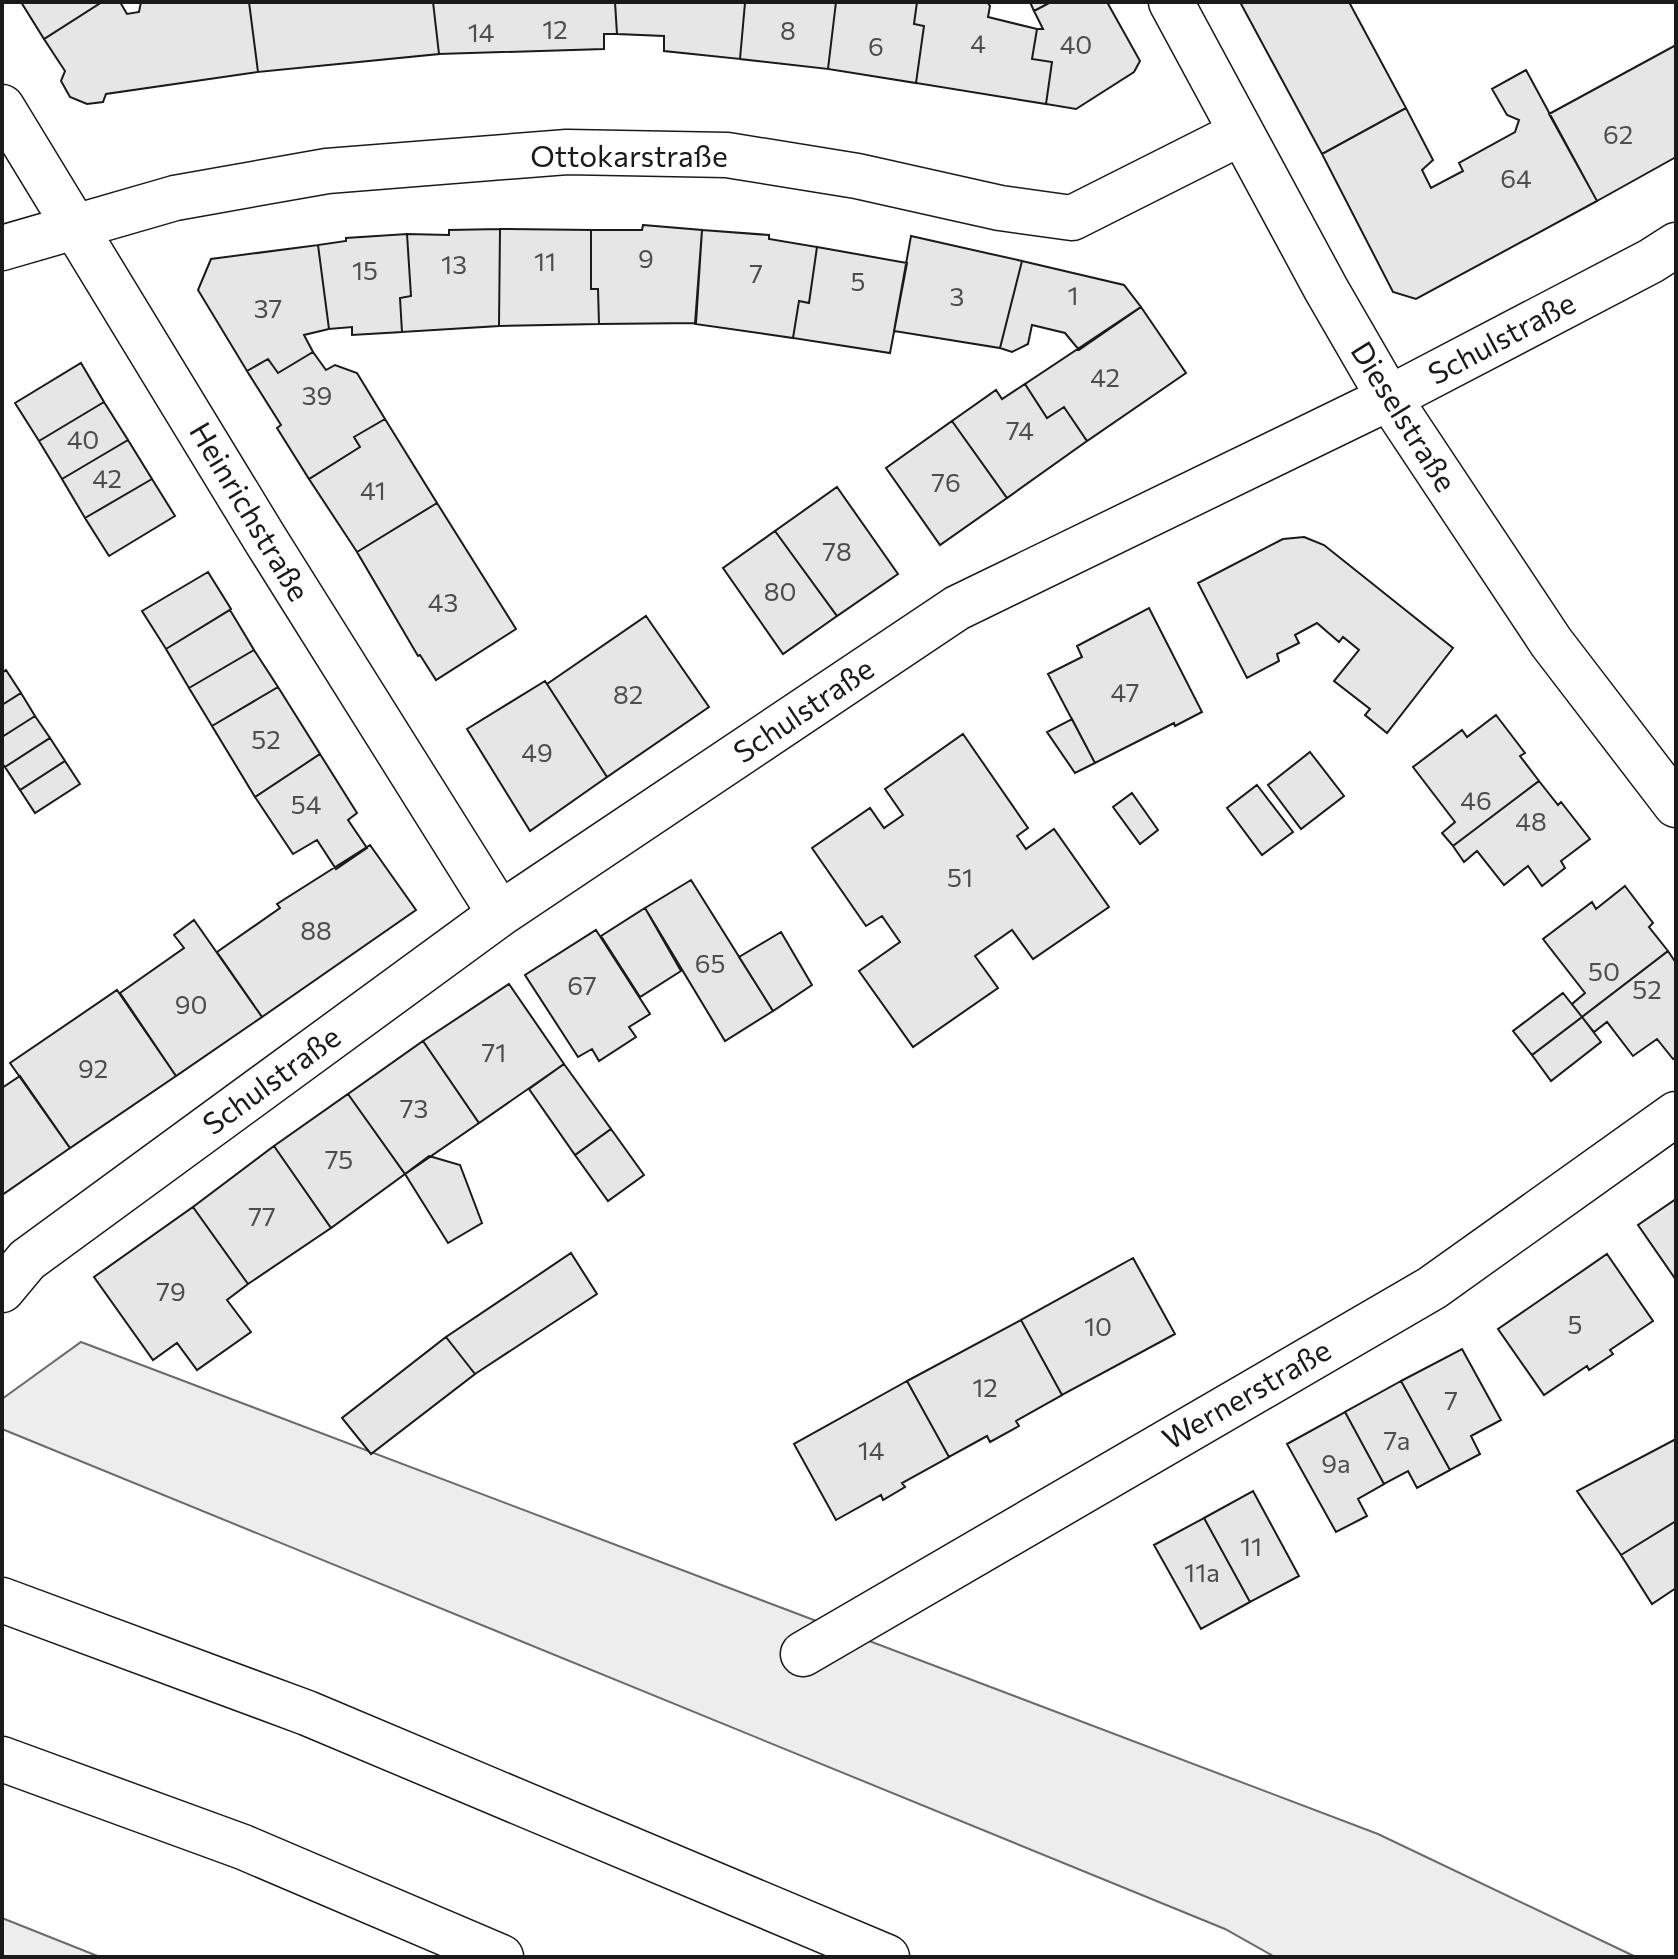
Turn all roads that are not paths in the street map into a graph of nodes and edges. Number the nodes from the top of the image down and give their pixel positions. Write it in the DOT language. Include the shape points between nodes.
graph roads {
  1 [pos="1171,2"];
  2 [pos="2,107"];
  3 [pos="1241,133"];
  4 [pos="75,225"];
  5 [pos="1676,245"];
  6 [pos="2,248"];
  7 [pos="1389,398"];
  8 [pos="1676,805"];
  9 [pos="500,914"];
  10 [pos="1676,1114"];
  11 [pos="2,1290"];
  12 [pos="2,1600"];
  13 [pos="803,1654"];
  14 [pos="2,1759"];
  15 [pos="501,1957"];
  16 [pos="887,1957"];
  1 -- 3 [label="main road, Dieselstraße"];
  2 -- 4 [label="main road, Heinrichstraße"];
  3 -- 4 [label="main road, Ottokarstraße" via="1072,218 727,155 567,152 327,171 175,198"];
  3 -- 7 [label="main road, Dieselstraße"];
  4 -- 6 [label="main road, Ottokarstraße"];
  4 -- 9 [label="main road, Heinrichstraße"];
  5 -- 7 [label="main road, Schulstraße"];
  7 -- 8 [label="main road, Dieselstraße" via="1551,642"];
  7 -- 9 [label="main road, Schulstraße" via="957,608"];
  9 -- 11 [label="main road, Schulstraße" via="27,1260"];
  10 -- 13 [label="main road, Wernerstraße" via="1432,1288"];
  12 -- 16 [label="main road" via="307,1713"];
  14 -- 15 [label="main road" via="243,1847"];
}
